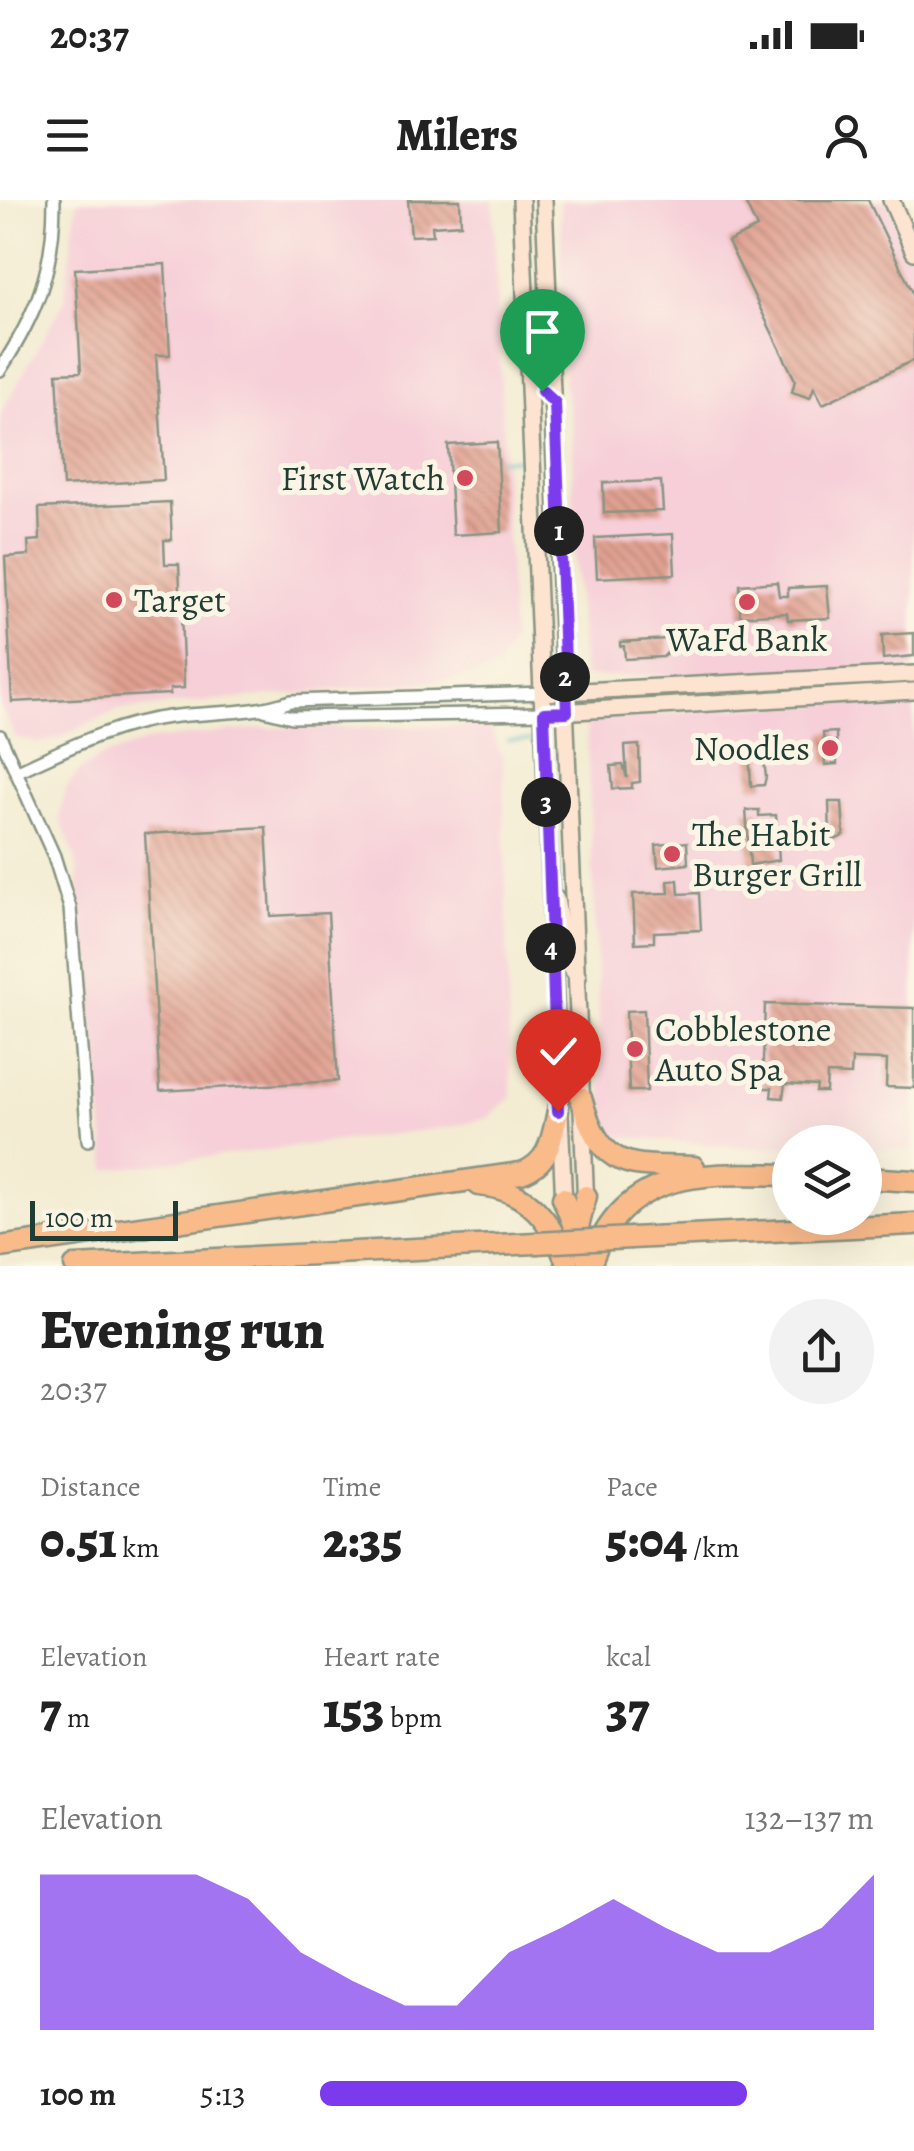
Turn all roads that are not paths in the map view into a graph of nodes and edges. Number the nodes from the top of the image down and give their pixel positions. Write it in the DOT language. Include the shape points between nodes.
graph roads {
  1 [pos="54,200"];
  2 [pos="521,200"];
  3 [pos="544,200"];
  4 [pos="891,200"];
  5 [pos="901,200"];
  6 [pos="914,230"];
  7 [pos="914,252"];
  8 [pos="524,263"];
  9 [pos="0,370"];
  10 [pos="555,403"];
  11 [pos="914,674"];
  12 [pos="892,675"];
  13 [pos="854,677"];
  14 [pos="914,691"];
  15 [pos="566,692"];
  16 [pos="543,693"];
  17 [pos="855,695"];
  18 [pos="814,697"];
  19 [pos="264,710"];
  20 [pos="567,712"];
  21 [pos="544,713"];
  22 [pos="0,736"];
  23 [pos="16,772"];
  24 [pos="548,866"];
  25 [pos="578,977"];
  26 [pos="582,1098"];
  27 [pos="558,1111"];
  28 [pos="88,1140"];
  29 [pos="721,1173"];
  30 [pos="772,1174"];
  31 [pos="882,1179"];
  32 [pos="914,1181"];
  33 [pos="462,1184"];
  34 [pos="586,1196"];
  35 [pos="563,1198"];
  36 [pos="914,1224"];
  37 [pos="577,1232"];
  38 [pos="0,1247"];
  39 [pos="75,1266"];
  40 [pos="568,1266"];
  41 [pos="590,1266"];
  1 -- 9 [label="street" via="44,288"];
  2 -- 8 [label="main road"];
  3 -- 10 [label="main road"];
  4 -- 7 [label="main road"];
  5 -- 6 [label="main road"];
  8 -- 10 [label="main road" via="537,302 542,391"];
  8 -- 16 [label="main road"];
  10 -- 15 [label="main road"];
  11 -- 12 [label="main road"];
  12 -- 13 [label="main road"];
  12 -- 17 [label="main road"];
  13 -- 15 [label="main road"];
  13 -- 18 [label="main road"];
  14 -- 17 [label="main road"];
  15 -- 16 [label="main road"];
  15 -- 20 [label="main road"];
  16 -- 19 [label="street" via="292,701"];
  16 -- 21 [label="main road"];
  17 -- 18 [label="main road"];
  18 -- 20 [label="main road"];
  19 -- 21 [label="street" via="292,717"];
  19 -- 23 [label="street" via="132,724"];
  20 -- 21 [label="main road"];
  20 -- 25 [label="main road"];
  21 -- 24 [label="main road"];
  22 -- 23 [label="street"];
  23 -- 28 [label="street" via="70,908"];
  24 -- 25 [label="main road" via="567,963"];
  24 -- 27 [label="main road"];
  25 -- 26 [label="main road"];
  26 -- 29 [label="highway" via="591,1132 613,1159"];
  26 -- 34 [label="main road"];
  27 -- 33 [label="highway" via="548,1153 534,1169"];
  27 -- 35 [label="main road"];
  29 -- 30 [label="highway"];
  29 -- 41 [label="highway" via="683,1177 642,1194 608,1228"];
  31 -- 32 [label="highway"];
  33 -- 38 [label="highway"];
  33 -- 40 [label="highway" via="498,1188 531,1204 550,1223"];
  34 -- 37 [label="highway"];
  34 -- 41 [label="main road"];
  35 -- 37 [label="highway"];
  35 -- 40 [label="main road"];
  36 -- 39 [label="highway, bridge"];
  37 -- 40 [label="highway"];
  37 -- 41 [label="highway"];
}
